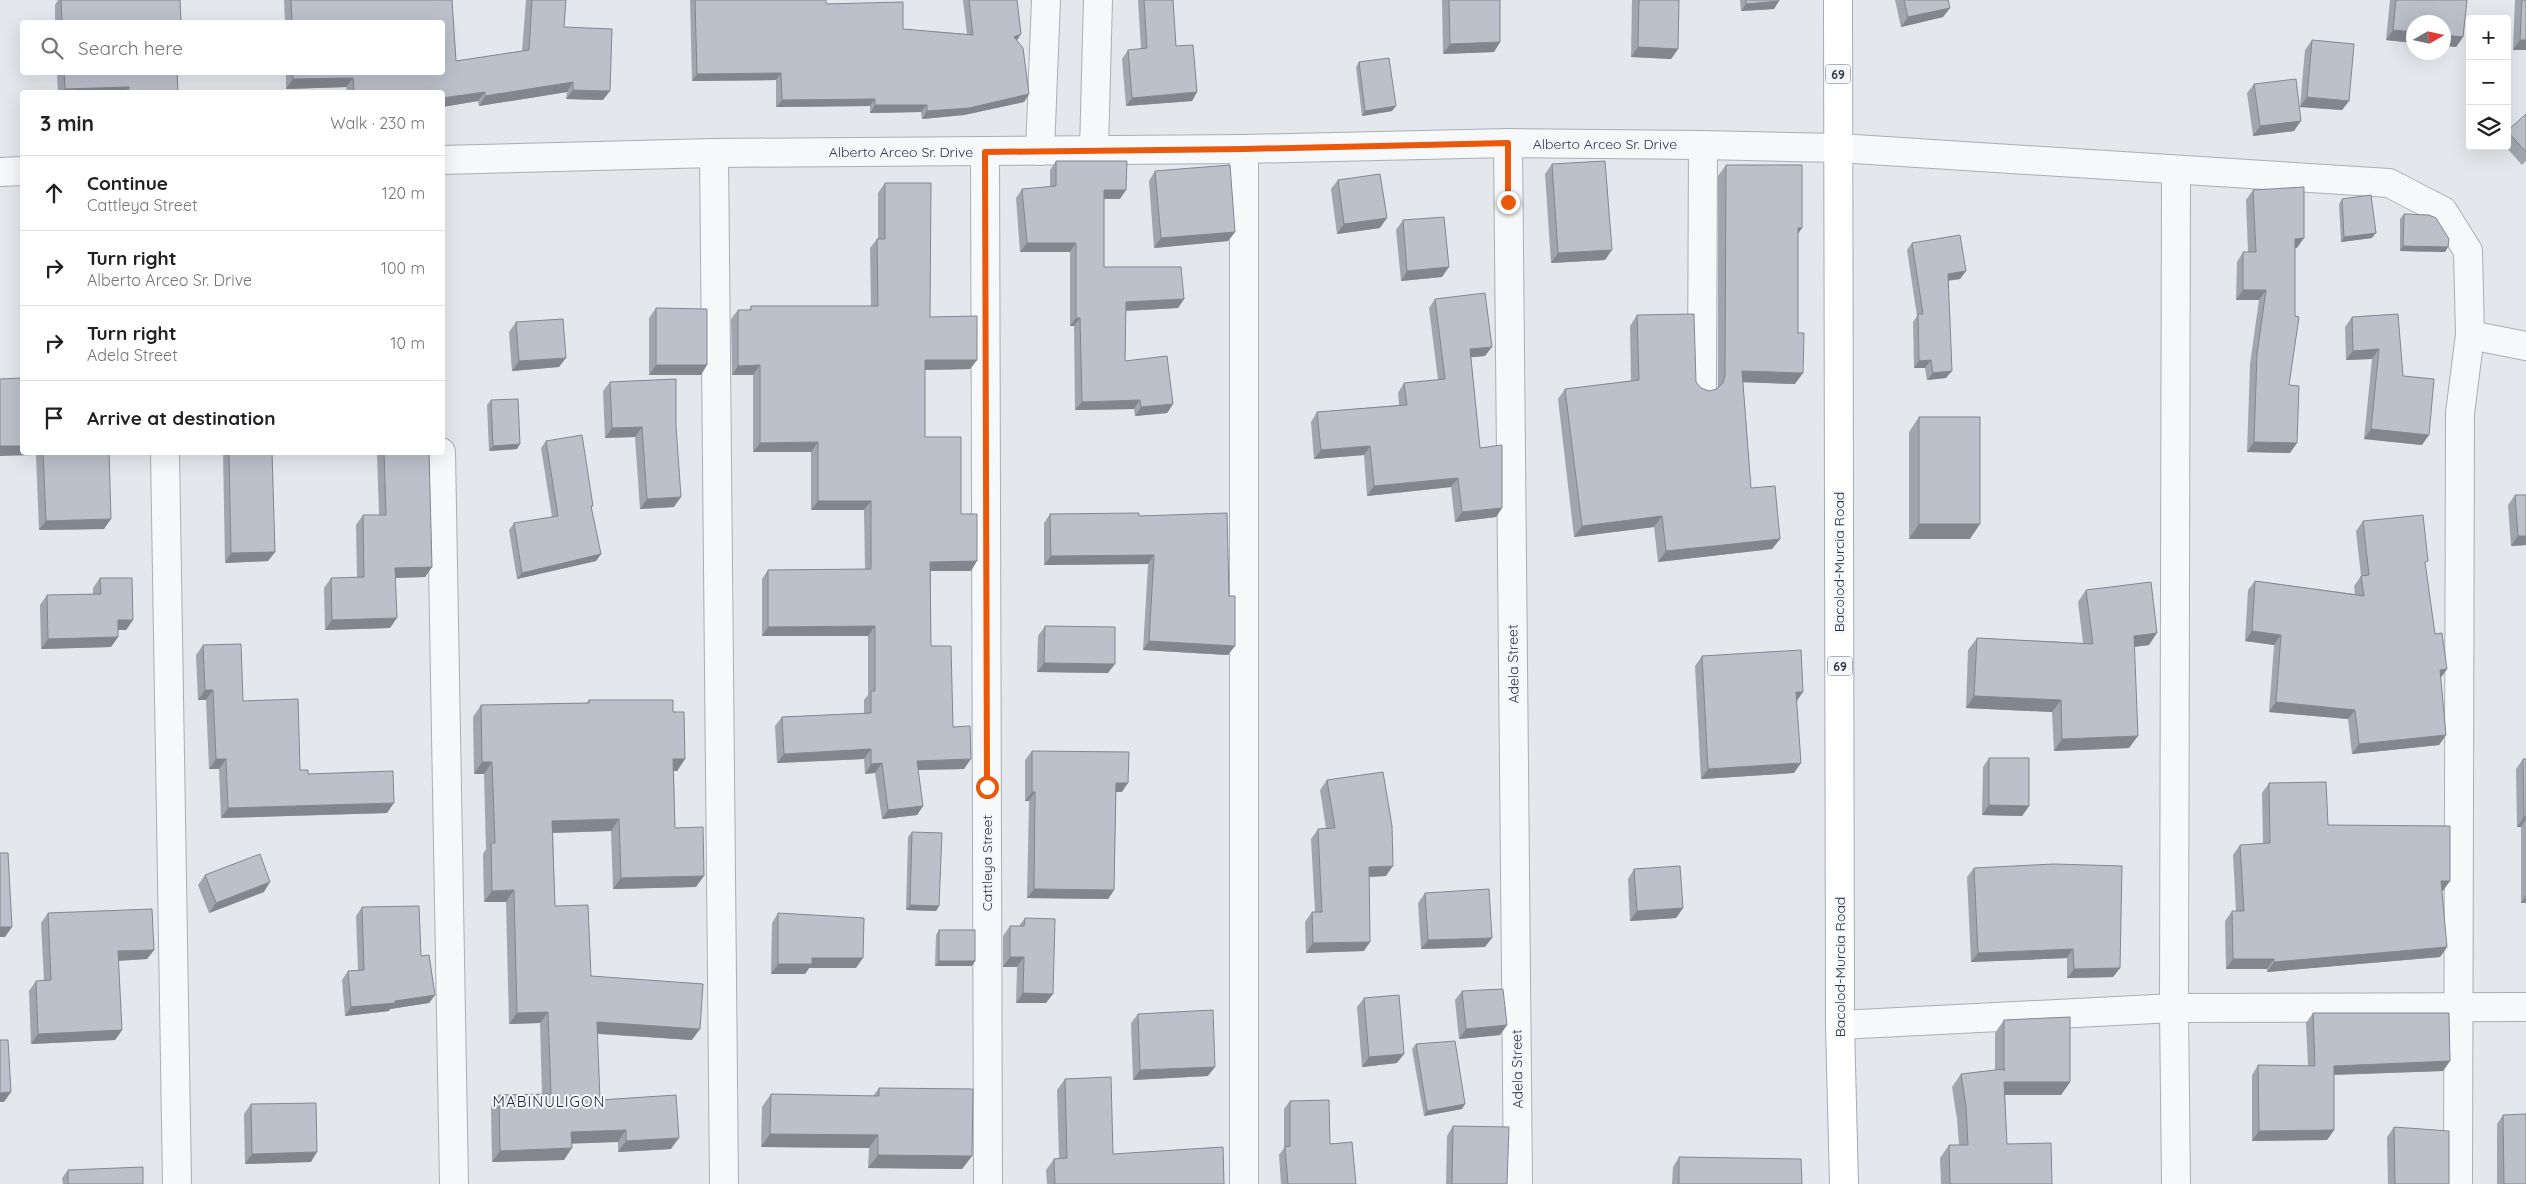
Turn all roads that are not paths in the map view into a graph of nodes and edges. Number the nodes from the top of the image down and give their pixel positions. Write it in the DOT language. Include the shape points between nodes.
graph roads {
  1 [pos="1046,0"];
  2 [pos="1098,0"];
  3 [pos="1838,0"];
  4 [pos="1508,143"];
  5 [pos="1703,144"];
  6 [pos="1838,148"];
  7 [pos="1244,149"];
  8 [pos="1094,150"];
  9 [pos="1040,151"];
  10 [pos="985,152"];
  11 [pos="714,153"];
  12 [pos="445,160"];
  13 [pos="2176,170"];
  14 [pos="20,171"];
  15 [pos="0,172"];
  16 [pos="2470,335"];
  17 [pos="2526,346"];
  18 [pos="1702,386"];
  19 [pos="165,455"];
  20 [pos="441,455"];
  21 [pos="2458,1006"];
  22 [pos="2174,1008"];
  23 [pos="2526,1008"];
  24 [pos="1840,1025"];
  25 [pos="177,1184"];
  26 [pos="454,1184"];
  27 [pos="724,1184"];
  28 [pos="988,1184"];
  29 [pos="1244,1184"];
  30 [pos="1518,1184"];
  31 [pos="1844,1184"];
  32 [pos="2176,1184"];
  33 [pos="2458,1184"];
  1 -- 9 [label="street"];
  2 -- 8 [label="street"];
  3 -- 6 [label="main road, Bacolod-Murcia Road / 69"];
  4 -- 5 [label="street, Alberto Arceo Sr. Drive"];
  4 -- 7 [label="street, Alberto Arceo Sr. Drive"];
  4 -- 30 [label="street, Adela Street"];
  5 -- 6 [label="street, Alberto Arceo Sr. Drive"];
  5 -- 18 [label="street"];
  6 -- 13 [label="street, Alberto Arceo Sr. Drive"];
  6 -- 24 [label="main road, Bacolod-Murcia Road / 69"];
  7 -- 8 [label="street, Alberto Arceo Sr. Drive"];
  7 -- 29 [label="street"];
  8 -- 9 [label="street, Alberto Arceo Sr. Drive"];
  9 -- 10 [label="street, Alberto Arceo Sr. Drive"];
  10 -- 11 [label="street, Alberto Arceo Sr. Drive"];
  10 -- 28 [label="street, Cattleya Street"];
  11 -- 12 [label="street, Alberto Arceo Sr. Drive"];
  11 -- 27 [label="street"];
  13 -- 16 [label="street, Alberto Arceo Sr. Drive" via="2389,183 2443,211 2468,251"];
  13 -- 22 [label="street"];
  14 -- 15 [label="street"];
  16 -- 17 [label="street"];
  16 -- 21 [label="street, Alberto Arceo Sr. Drive" via="2460,413"];
  19 -- 25 [label="street"];
  20 -- 26 [label="street"];
  21 -- 22 [label="street"];
  21 -- 23 [label="street"];
  21 -- 33 [label="street, Alberto Arceo Sr. Drive"];
  22 -- 24 [label="street"];
  22 -- 32 [label="street"];
  24 -- 31 [label="main road, Bacolod-Murcia Road / 69"];
}
